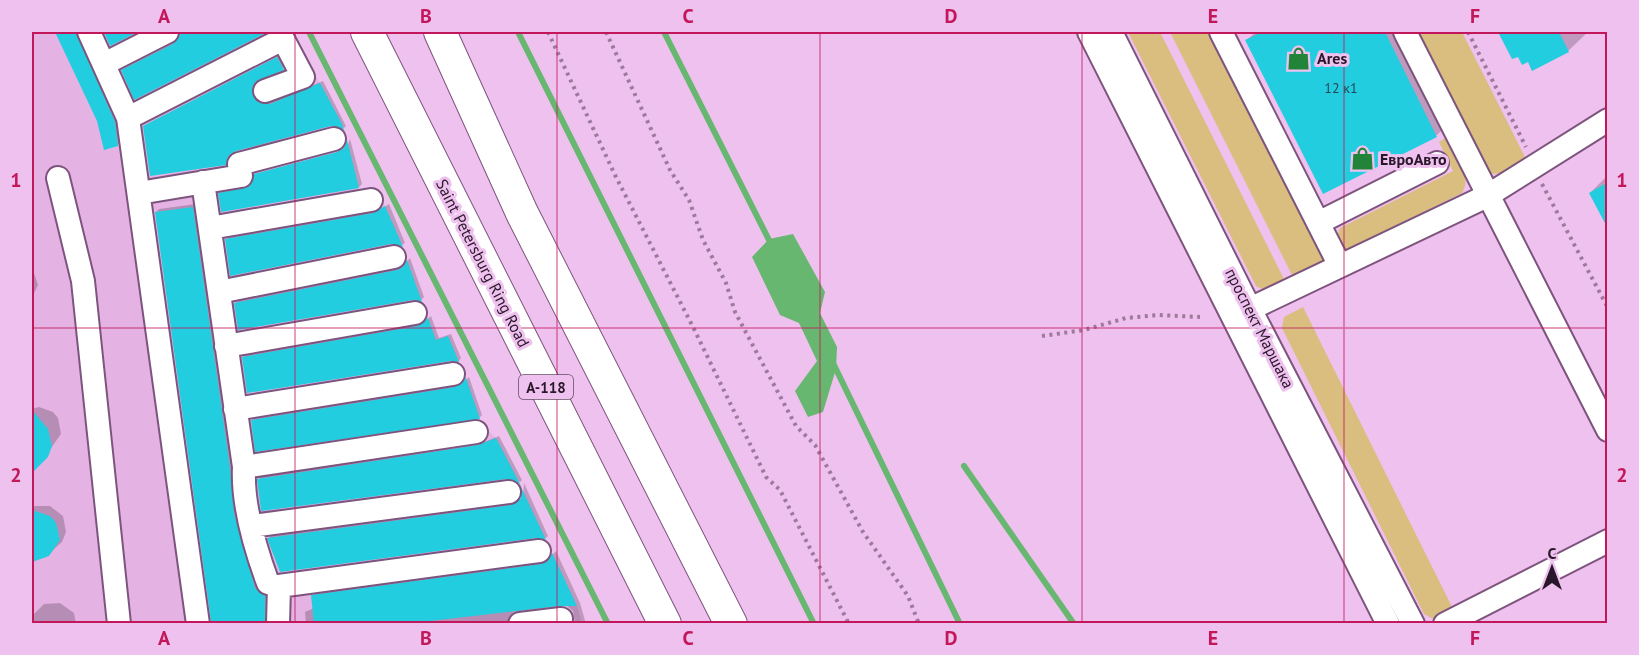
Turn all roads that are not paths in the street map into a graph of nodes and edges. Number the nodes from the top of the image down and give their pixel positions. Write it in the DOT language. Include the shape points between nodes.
graph roads {
  1 [pos="89,32"];
  2 [pos="167,32"];
  3 [pos="367,32"];
  4 [pos="440,32"];
  5 [pos="1089,32"];
  6 [pos="1111,32"];
  7 [pos="1221,32"];
  8 [pos="1404,32"];
  9 [pos="104,64"];
  10 [pos="265,91"];
  11 [pos="128,118"];
  12 [pos="1608,120"];
  13 [pos="334,139"];
  14 [pos="1437,163"];
  15 [pos="58,178"];
  16 [pos="203,182"];
  17 [pos="139,193"];
  18 [pos="1487,196"];
  19 [pos="371,200"];
  20 [pos="1318,222"];
  21 [pos="210,228"];
  22 [pos="394,257"];
  23 [pos="1340,266"];
  24 [pos="219,292"];
  25 [pos="1250,309"];
  26 [pos="415,313"];
  27 [pos="226,346"];
  28 [pos="453,374"];
  29 [pos="235,409"];
  30 [pos="1608,430"];
  31 [pos="476,432"];
  32 [pos="244,467"];
  33 [pos="509,492"];
  34 [pos="252,526"];
  35 [pos="1608,541"];
  36 [pos="539,550"];
  37 [pos="279,586"];
  38 [pos="561,619"];
  39 [pos="119,624"];
  40 [pos="198,624"];
  41 [pos="278,624"];
  42 [pos="520,624"];
  43 [pos="665,624"];
  44 [pos="730,624"];
  45 [pos="1388,624"];
  46 [pos="1413,624"];
  47 [pos="1445,624"];
  1 -- 9 [label="street"];
  2 -- 9 [label="street"];
  3 -- 43 [label="highway, Saint Petersburg Ring Road / А-118"];
  4 -- 44 [label="highway" via="522,213"];
  5 -- 45 [label="street, проспект Маршака"];
  6 -- 25 [label="street, проспект Маршака"];
  7 -- 20 [label="street"];
  8 -- 18 [label="street"];
  9 -- 11 [label="street"];
  10 -- 11 [label="street" via="303,77 283,39"];
  11 -- 17 [label="street"];
  12 -- 18 [label="street"];
  13 -- 16 [label="street" via="239,164 241,176"];
  14 -- 20 [label="street"];
  15 -- 39 [label="street" via="83,281"];
  16 -- 17 [label="street"];
  16 -- 21 [label="street"];
  17 -- 40 [label="street"];
  18 -- 23 [label="street"];
  18 -- 30 [label="street"];
  19 -- 21 [label="street"];
  20 -- 23 [label="street"];
  21 -- 24 [label="street"];
  22 -- 24 [label="street"];
  23 -- 25 [label="street"];
  24 -- 27 [label="street"];
  25 -- 46 [label="street, проспект Маршака"];
  26 -- 27 [label="street"];
  27 -- 29 [label="street"];
  28 -- 29 [label="street"];
  29 -- 32 [label="street"];
  31 -- 32 [label="street"];
  32 -- 34 [label="street"];
  33 -- 34 [label="street"];
  34 -- 37 [label="street" via="268,583"];
  35 -- 47 [label="street"];
  36 -- 37 [label="street"];
  37 -- 41 [label="street"];
  38 -- 42 [label="street"];
}
